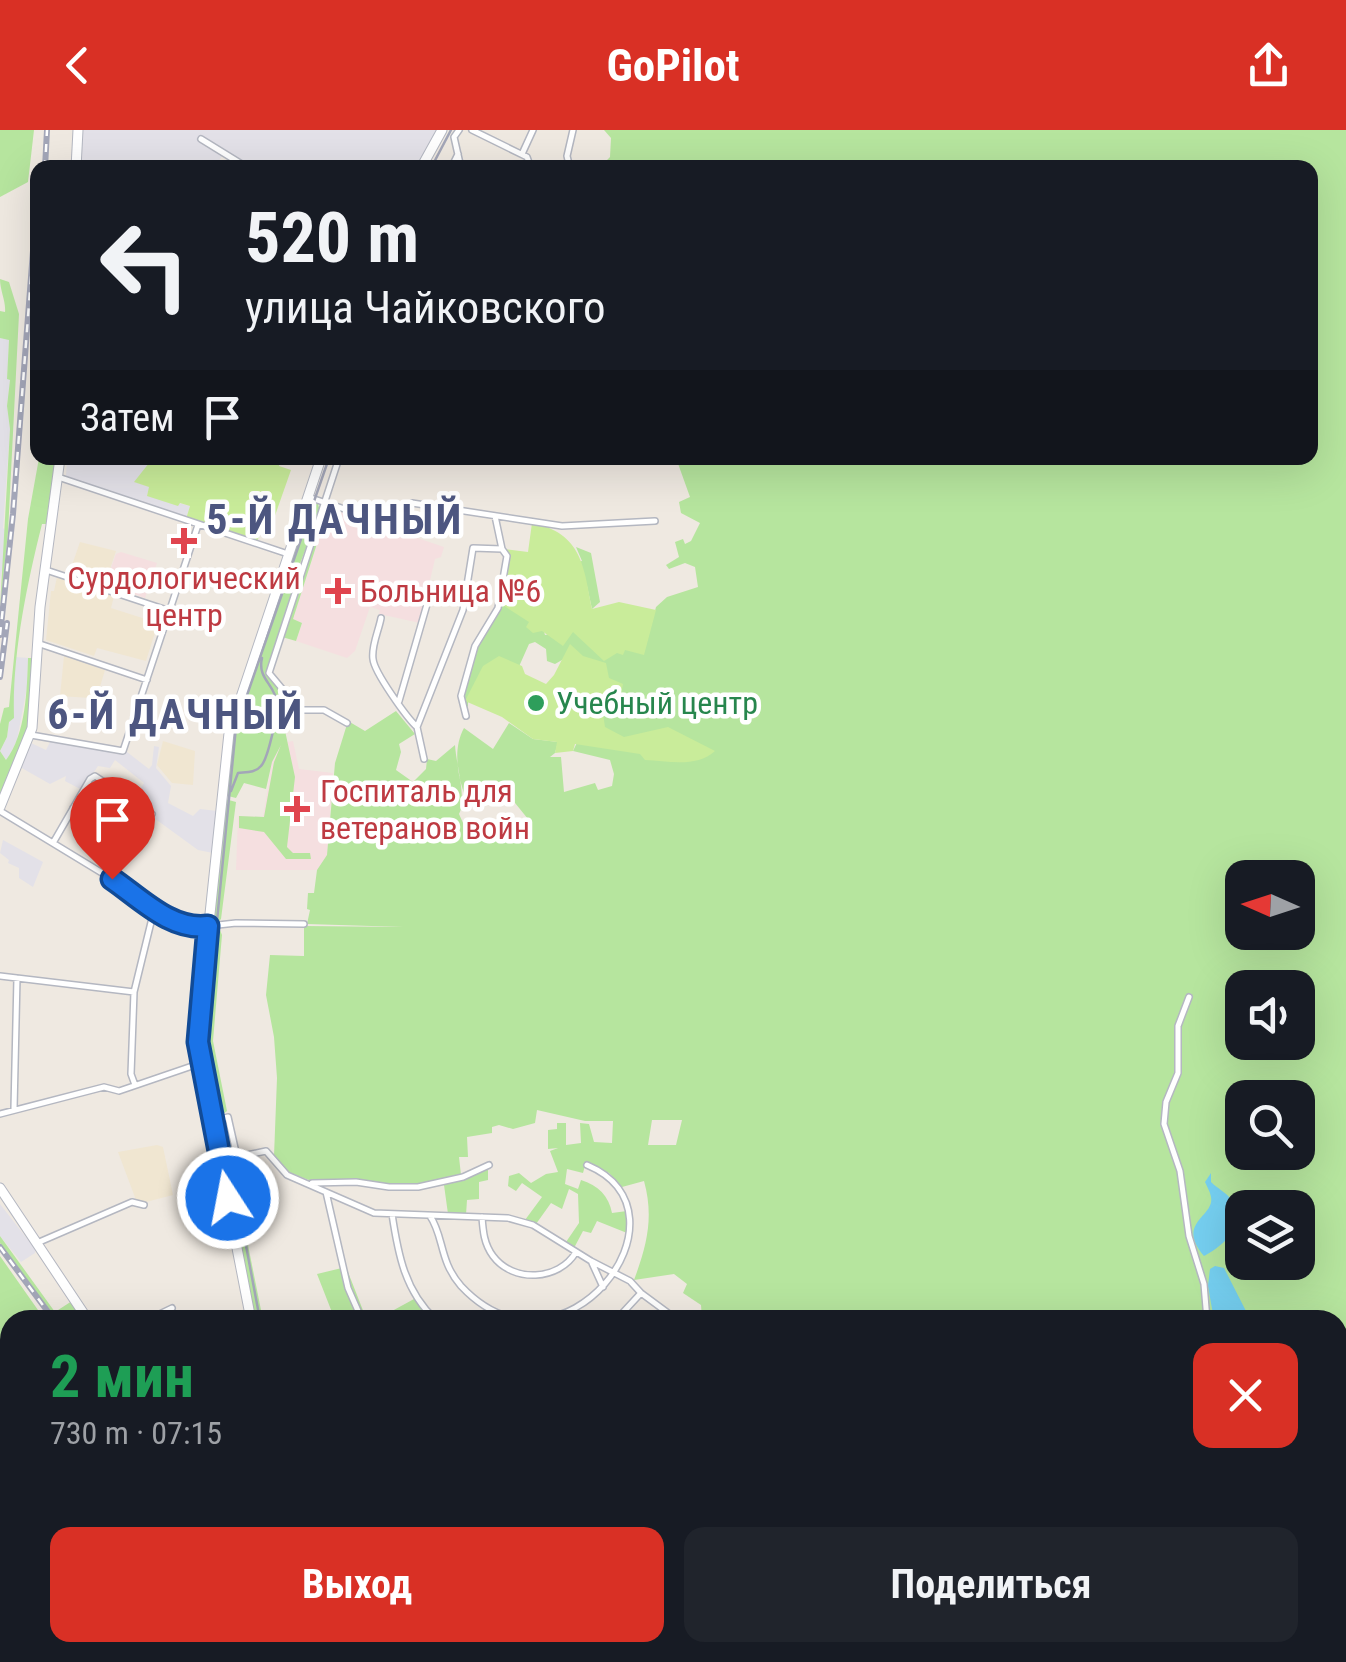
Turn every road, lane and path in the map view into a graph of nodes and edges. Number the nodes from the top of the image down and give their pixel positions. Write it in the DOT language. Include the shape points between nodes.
graph roads {
  1 [pos="78,130"];
  2 [pos="442,130"];
  3 [pos="458,130"];
  4 [pos="472,130"];
  5 [pos="533,130"];
  6 [pos="573,130"];
  7 [pos="454,137"];
  8 [pos="201,139"];
  9 [pos="458,154"];
  10 [pos="522,154"];
  11 [pos="76,160"];
  12 [pos="234,160"];
  13 [pos="426,160"];
  14 [pos="455,160"];
  15 [pos="459,160"];
  16 [pos="528,160"];
  17 [pos="568,160"];
  18 [pos="59,465"];
  19 [pos="319,465"];
  20 [pos="336,465"];
  21 [pos="58,477"];
  22 [pos="308,497"];
  23 [pos="324,502"];
  24 [pos="494,515"];
  25 [pos="655,521"];
  26 [pos="198,525"];
  27 [pos="502,548"];
  28 [pos="289,554"];
  29 [pos="285,566"];
  30 [pos="46,570"];
  31 [pos="301,571"];
  32 [pos="463,602"];
  33 [pos="170,612"];
  34 [pos="382,618"];
  35 [pos="37,643"];
  36 [pos="147,680"];
  37 [pos="399,702"];
  38 [pos="466,716"];
  39 [pos="348,722"];
  40 [pos="417,728"];
  41 [pos="30,735"];
  42 [pos="424,760"];
  43 [pos="73,808"];
  44 [pos="0,809"];
  45 [pos="152,814"];
  46 [pos="52,843"];
  47 [pos="132,846"];
  48 [pos="154,910"];
  49 [pos="304,924"];
  50 [pos="208,926"];
  51 [pos="0,976"];
  52 [pos="17,978"];
  53 [pos="134,992"];
  54 [pos="1189,998"];
  55 [pos="200,1064"];
  56 [pos="136,1085"];
  57 [pos="14,1110"];
  58 [pos="0,1114"];
  59 [pos="212,1121"];
  60 [pos="489,1165"];
  61 [pos="587,1165"];
  62 [pos="309,1183"];
  63 [pos="0,1188"];
  64 [pos="326,1192"];
  65 [pos="144,1205"];
  66 [pos="392,1214"];
  67 [pos="430,1216"];
  68 [pos="482,1217"];
  69 [pos="37,1243"];
  70 [pos="576,1252"];
  71 [pos="591,1261"];
  72 [pos="615,1272"];
  73 [pos="604,1287"];
  74 [pos="641,1293"];
  75 [pos="172,1308"];
  76 [pos="81,1310"];
  77 [pos="168,1310"];
  78 [pos="250,1310"];
  79 [pos="358,1310"];
  80 [pos="426,1310"];
  81 [pos="493,1310"];
  82 [pos="574,1310"];
  83 [pos="625,1310"];
  84 [pos="664,1310"];
  85 [pos="1206,1310"];
  1 -- 11 [label="street"];
  2 -- 7 [label="street"];
  2 -- 13 [label="street"];
  3 -- 7 [label="street"];
  4 -- 10 [label="street"];
  5 -- 10 [label="street"];
  6 -- 17 [label="street"];
  7 -- 9 [label="street"];
  8 -- 12 [label="street"];
  9 -- 14 [label="street"];
  9 -- 15 [label="street"];
  10 -- 16 [label="street"];
  18 -- 21 [label="street"];
  19 -- 22 [label="street"];
  20 -- 23 [label="street"];
  21 -- 26 [label="street"];
  21 -- 30 [label="street"];
  22 -- 23 [label="street"];
  22 -- 28 [label="street"];
  23 -- 24 [label="street" via="381,521 412,503"];
  23 -- 31 [label="street"];
  24 -- 25 [label="street" via="562,526"];
  24 -- 27 [label="street"];
  26 -- 28 [label="street"];
  26 -- 33 [label="street"];
  27 -- 32 [label="street" via="473,548"];
  27 -- 38 [label="street" via="508,556 498,608 475,646 461,696"];
  28 -- 29 [label="street"];
  29 -- 31 [label="street"];
  29 -- 50 [label="street" via="228,736"];
  30 -- 33 [label="street"];
  30 -- 35 [label="street"];
  31 -- 39 [label="street" via="272,678 300,710 324,710"];
  32 -- 37 [label="street" via="430,594"];
  32 -- 40 [label="street"];
  33 -- 36 [label="street"];
  34 -- 37 [label="street" via="372,656"];
  35 -- 36 [label="street"];
  35 -- 41 [label="street"];
  36 -- 41 [label="street" via="123,751"];
  37 -- 40 [label="street"];
  40 -- 42 [label="street"];
  41 -- 44 [label="street"];
  43 -- 45 [label="street" via="95,776"];
  43 -- 46 [label="street"];
  43 -- 47 [label="street"];
  44 -- 46 [label="street"];
  46 -- 48 [label="street"];
  48 -- 50 [label="street"];
  48 -- 53 [label="street"];
  49 -- 50 [label="street"];
  50 -- 55 [label="street"];
  51 -- 52 [label="street"];
  52 -- 53 [label="street"];
  52 -- 57 [label="street"];
  53 -- 56 [label="street" via="130,1074"];
  54 -- 85 [label="street" via="1178,1026 1178,1074 1164,1124 1180,1171"];
  55 -- 56 [label="street"];
  55 -- 59 [label="street"];
  56 -- 57 [label="street"];
  57 -- 58 [label="street"];
  59 -- 62 [label="street" via="228,1116 237,1156 266,1151 288,1176"];
  59 -- 78 [label="street"];
  60 -- 62 [label="street" via="448,1182 403,1188"];
  61 -- 72 [label="street" via="616,1181 627,1204 626,1246"];
  62 -- 64 [label="street"];
  63 -- 69 [label="street"];
  64 -- 66 [label="street"];
  64 -- 79 [label="street"];
  65 -- 69 [label="street" via="132,1202"];
  66 -- 67 [label="street"];
  66 -- 80 [label="street" via="410,1286"];
  67 -- 68 [label="street"];
  67 -- 81 [label="street" via="456,1280"];
  68 -- 70 [label="street" via="533,1225"];
  68 -- 70 [label="street" via="487,1246 512,1271 551,1272"];
  69 -- 76 [label="street"];
  70 -- 71 [label="street"];
  71 -- 72 [label="street"];
  71 -- 73 [label="street"];
  72 -- 73 [label="street"];
  72 -- 74 [label="street"];
  73 -- 82 [label="street"];
  74 -- 83 [label="street"];
  74 -- 84 [label="street"];
  75 -- 77 [label="street"];
}
